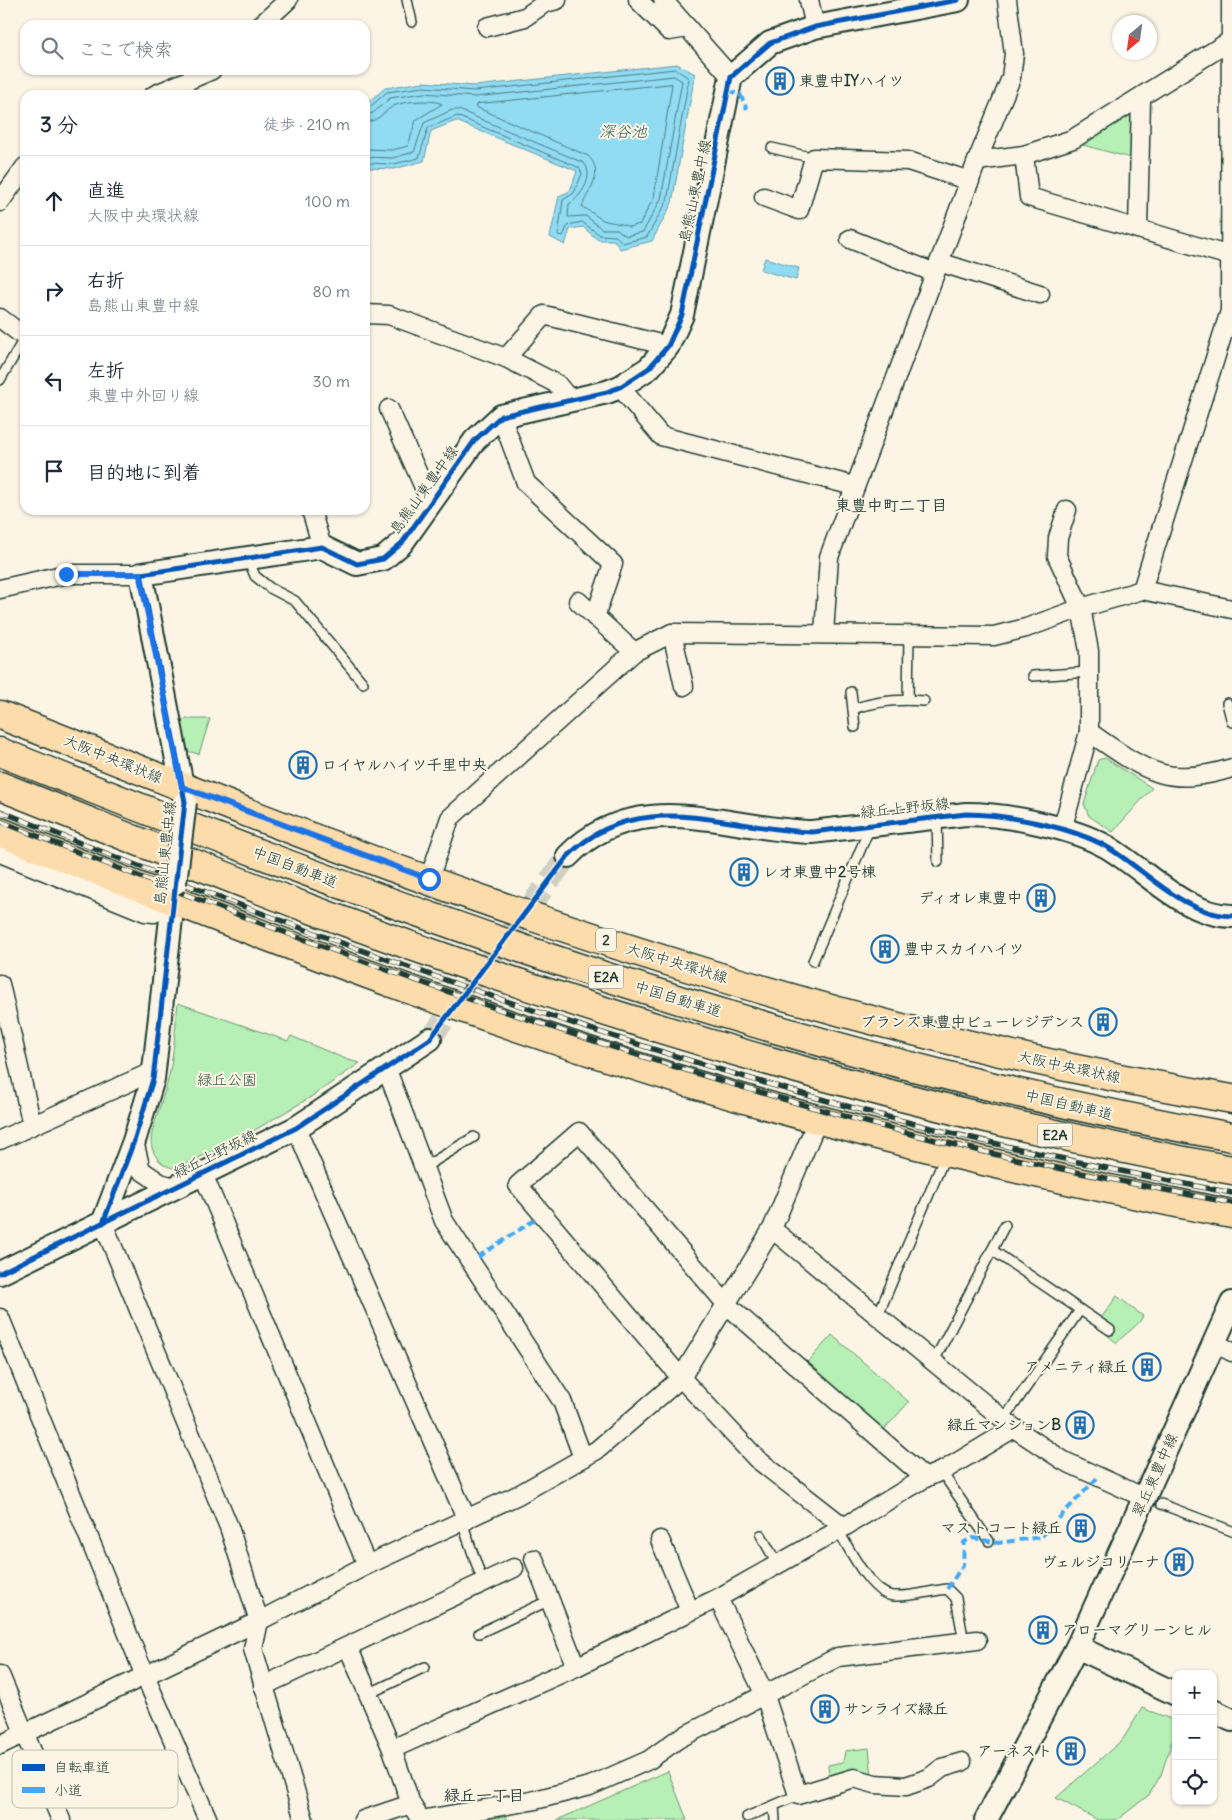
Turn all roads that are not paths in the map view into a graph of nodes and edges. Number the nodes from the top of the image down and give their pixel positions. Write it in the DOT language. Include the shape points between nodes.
graph roads {
  1 [pos="288,0"];
  2 [pos="407,0"];
  3 [pos="557,0"];
  4 [pos="638,0"];
  5 [pos="663,0"];
  6 [pos="809,0"];
  7 [pos="958,0"];
  8 [pos="1007,0"];
  9 [pos="1231,0"];
  10 [pos="266,20"];
  11 [pos="412,22"];
  12 [pos="487,27"];
  13 [pos="688,28"];
  14 [pos="815,28"];
  15 [pos="1231,33"];
  16 [pos="200,75"];
  17 [pos="731,78"];
  18 [pos="166,90"];
  19 [pos="1141,98"];
  20 [pos="772,148"];
  21 [pos="1024,155"];
  22 [pos="814,158"];
  23 [pos="977,162"];
  24 [pos="20,181"];
  25 [pos="970,181"];
  26 [pos="764,197"];
  27 [pos="0,202"];
  28 [pos="1138,229"];
  29 [pos="850,239"];
  30 [pos="1230,256"];
  31 [pos="937,268"];
  32 [pos="1040,294"];
  33 [pos="370,314"];
  34 [pos="0,318"];
  35 [pos="20,329"];
  36 [pos="20,337"];
  37 [pos="668,346"];
  38 [pos="506,358"];
  39 [pos="0,380"];
  40 [pos="620,387"];
  41 [pos="570,400"];
  42 [pos="389,410"];
  43 [pos="501,416"];
  44 [pos="854,486"];
  45 [pos="431,503"];
  46 [pos="1067,510"];
  47 [pos="312,515"];
  48 [pos="322,547"];
  49 [pos="248,558"];
  50 [pos="140,574"];
  51 [pos="0,589"];
  52 [pos="1142,590"];
  53 [pos="578,601"];
  54 [pos="1081,608"];
  55 [pos="1232,609"];
  56 [pos="595,617"];
  57 [pos="672,633"];
  58 [pos="824,634"];
  59 [pos="910,635"];
  60 [pos="634,652"];
  61 [pos="1089,672"];
  62 [pos="1033,676"];
  63 [pos="363,683"];
  64 [pos="684,686"];
  65 [pos="851,692"];
  66 [pos="908,700"];
  67 [pos="924,701"];
  68 [pos="1227,704"];
  69 [pos="853,708"];
  70 [pos="0,715"];
  71 [pos="1232,722"];
  72 [pos="855,726"];
  73 [pos="1089,732"];
  74 [pos="0,752"];
  75 [pos="1232,768"];
  76 [pos="0,786"];
  77 [pos="183,795"];
  78 [pos="937,817"];
  79 [pos="871,825"];
  80 [pos="1062,830"];
  81 [pos="0,832"];
  82 [pos="0,853"];
  83 [pos="568,856"];
  84 [pos="938,862"];
  85 [pos="429,879"];
  86 [pos="174,892"];
  87 [pos="1232,916"];
  88 [pos="813,961"];
  89 [pos="0,984"];
  90 [pos="430,1039"];
  91 [pos="387,1070"];
  92 [pos="154,1071"];
  93 [pos="1232,1099"];
  94 [pos="818,1120"];
  95 [pos="32,1125"];
  96 [pos="296,1128"];
  97 [pos="474,1137"];
  98 [pos="1232,1137"];
  99 [pos="0,1140"];
  100 [pos="134,1141"];
  101 [pos="947,1152"];
  102 [pos="424,1168"];
  103 [pos="1232,1170"];
  104 [pos="203,1174"];
  105 [pos="174,1187"];
  106 [pos="1232,1214"];
  107 [pos="103,1223"];
  108 [pos="1005,1225"];
  109 [pos="772,1229"];
  110 [pos="992,1250"];
  111 [pos="0,1273"];
  112 [pos="1232,1303"];
  113 [pos="727,1305"];
  114 [pos="1080,1310"];
  115 [pos="878,1315"];
  116 [pos="0,1318"];
  117 [pos="1110,1330"];
  118 [pos="1223,1347"];
  119 [pos="934,1361"];
  120 [pos="681,1378"];
  121 [pos="1009,1423"];
  122 [pos="583,1458"];
  123 [pos="941,1471"];
  124 [pos="925,1478"];
  125 [pos="1153,1501"];
  126 [pos="464,1521"];
  127 [pos="841,1529"];
  128 [pos="1232,1531"];
  129 [pos="761,1535"];
  130 [pos="660,1540"];
  131 [pos="989,1541"];
  132 [pos="534,1560"];
  133 [pos="777,1564"];
  134 [pos="367,1565"];
  135 [pos="514,1568"];
  136 [pos="483,1584"];
  137 [pos="718,1598"];
  138 [pos="550,1600"];
  139 [pos="690,1611"];
  140 [pos="259,1621"];
  141 [pos="479,1633"];
  142 [pos="971,1641"];
  143 [pos="348,1647"];
  144 [pos="1076,1647"];
  145 [pos="425,1666"];
  146 [pos="576,1667"];
  147 [pos="0,1675"];
  148 [pos="145,1676"];
  149 [pos="263,1686"];
  150 [pos="1172,1692"];
  151 [pos="764,1693"];
  152 [pos="368,1694"];
  153 [pos="1217,1713"];
  154 [pos="1232,1720"];
  155 [pos="25,1734"];
  156 [pos="0,1746"];
  157 [pos="392,1749"];
  158 [pos="32,1750"];
  159 [pos="177,1750"];
  160 [pos="178,1751"];
  161 [pos="962,1762"];
  162 [pos="798,1795"];
  163 [pos="411,1804"];
  164 [pos="774,1806"];
  165 [pos="56,1808"];
  166 [pos="747,1817"];
  167 [pos="61,1820"];
  168 [pos="208,1820"];
  169 [pos="304,1820"];
  170 [pos="363,1820"];
  171 [pos="420,1820"];
  172 [pos="775,1820"];
  173 [pos="986,1820"];
  1 -- 10 [label="street"];
  2 -- 11 [label="lane"];
  3 -- 12 [label="street" via="545,3 525,18"];
  4 -- 13 [label="street" via="669,31"];
  5 -- 13 [label="street"];
  6 -- 14 [label="street"];
  7 -- 14 [label="street"];
  8 -- 23 [label="street" via="1014,54 1012,78"];
  9 -- 15 [label="street"];
  13 -- 17 [label="street"];
  14 -- 17 [label="street" via="770,42"];
  15 -- 19 [label="street"];
  15 -- 30 [label="street"];
  16 -- 18 [label="street"];
  17 -- 37 [label="street, 島熊山東豊中線" via="682,315"];
  19 -- 21 [label="street" via="1073,139"];
  19 -- 28 [label="street"];
  20 -- 22 [label="lane"];
  21 -- 23 [label="street"];
  21 -- 28 [label="street" via="1029,197"];
  22 -- 25 [label="street" via="908,161"];
  22 -- 26 [label="street" via="799,210"];
  23 -- 25 [label="street"];
  24 -- 27 [label="street"];
  25 -- 31 [label="street"];
  28 -- 30 [label="street"];
  29 -- 31 [label="street"];
  30 -- 52 [label="street" via="1230,311"];
  31 -- 32 [label="street"];
  31 -- 44 [label="street"];
  33 -- 38 [label="street" via="389,315"];
  34 -- 35 [label="street"];
  36 -- 39 [label="lane"];
  37 -- 38 [label="street" via="544,315"];
  37 -- 40 [label="street, 島熊山東豊中線" via="649,368"];
  38 -- 41 [label="street" via="557,384"];
  40 -- 41 [label="street, 島熊山東豊中線"];
  40 -- 44 [label="street" via="661,436"];
  41 -- 43 [label="street, 島熊山東豊中線"];
  42 -- 45 [label="street"];
  43 -- 45 [label="street, 島熊山東豊中線" via="475,440"];
  43 -- 56 [label="street" via="526,483 613,564"];
  44 -- 58 [label="street" via="829,557"];
  45 -- 48 [label="street, 島熊山東豊中線" via="402,543 384,560 357,564"];
  46 -- 54 [label="street" via="1058,538 1057,556"];
  47 -- 48 [label="street"];
  48 -- 49 [label="street"];
  49 -- 50 [label="street"];
  49 -- 63 [label="lane" via="255,576 294,601"];
  50 -- 51 [label="street" via="66,574"];
  50 -- 77 [label="street, 島熊山東豊中線"];
  52 -- 54 [label="street"];
  52 -- 55 [label="street"];
  53 -- 56 [label="street"];
  54 -- 59 [label="street" via="994,636"];
  54 -- 61 [label="street" via="1089,651"];
  56 -- 60 [label="street"];
  57 -- 58 [label="street"];
  57 -- 60 [label="street"];
  57 -- 64 [label="street"];
  58 -- 59 [label="street"];
  59 -- 66 [label="lane"];
  60 -- 85 [label="street" via="450,818"];
  61 -- 62 [label="lane"];
  61 -- 73 [label="street"];
  65 -- 69 [label="lane"];
  66 -- 67 [label="lane"];
  66 -- 69 [label="lane"];
  68 -- 71 [label="lane"];
  69 -- 72 [label="lane"];
  70 -- 77 [label="main road, 大阪中央環状線 / 2"];
  73 -- 75 [label="street" via="1136,764 1172,777 1210,775"];
  73 -- 80 [label="street"];
  74 -- 98 [label="main road, 中国自動車道 / E2A" via="357,890 586,971 866,1056 1134,1120"];
  76 -- 103 [label="main road, 中国自動車道 / E2A" via="310,909 620,1016 950,1111"];
  77 -- 85 [label="main road, 大阪中央環状線 / 2"];
  77 -- 86 [label="street, 島熊山東豊中線, bridge"];
  78 -- 79 [label="street, 緑丘上野坂線"];
  78 -- 80 [label="street, 緑丘上野坂線" via="989,814"];
  78 -- 84 [label="lane"];
  79 -- 83 [label="street, 緑丘上野坂線" via="812,832 786,831 711,817 662,815 622,823 583,841"];
  79 -- 88 [label="lane"];
  80 -- 87 [label="street, 緑丘上野坂線" via="1106,847 1205,912"];
  81 -- 86 [label="main road"];
  82 -- 86 [label="street" via="145,912 154,913"];
  85 -- 93 [label="main road, 大阪中央環状線 / 2" via="654,956 890,1025 1035,1060"];
  86 -- 92 [label="street, 島熊山東豊中線"];
  86 -- 94 [label="main road" via="351,968 519,1027"];
  89 -- 95 [label="street"];
  90 -- 91 [label="street, 緑丘上野坂線"];
  91 -- 96 [label="street, 緑丘上野坂線"];
  91 -- 102 [label="street"];
  92 -- 95 [label="street"];
  92 -- 100 [label="street, 島熊山東豊中線"];
  94 -- 101 [label="main road"];
  94 -- 109 [label="street"];
  95 -- 99 [label="street"];
  96 -- 104 [label="street, 緑丘上野坂線"];
  96 -- 126 [label="street"];
  97 -- 102 [label="lane"];
  100 -- 105 [label="street" via="141,1170 160,1183"];
  100 -- 107 [label="street, 島熊山東豊中線"];
  101 -- 106 [label="main road" via="1084,1185"];
  101 -- 115 [label="lane"];
  102 -- 122 [label="street" via="444,1220 562,1401"];
  104 -- 105 [label="street, 緑丘上野坂線"];
  104 -- 134 [label="street"];
  105 -- 107 [label="street, 緑丘上野坂線"];
  107 -- 111 [label="street, 緑丘上野坂線"];
  107 -- 140 [label="street" via="229,1527"];
  108 -- 110 [label="lane"];
  109 -- 113 [label="street"];
  109 -- 115 [label="street"];
  110 -- 114 [label="lane"];
  110 -- 119 [label="lane"];
  112 -- 118 [label="street, 翠丘東豊中線"];
  113 -- 120 [label="street"];
  113 -- 120 [label="street" via="579,1132 518,1185"];
  113 -- 124 [label="street"];
  114 -- 117 [label="lane"];
  114 -- 121 [label="lane"];
  115 -- 119 [label="street"];
  116 -- 148 [label="street"];
  118 -- 125 [label="street, 翠丘東豊中線"];
  119 -- 121 [label="street"];
  120 -- 122 [label="street" via="597,1450"];
  120 -- 127 [label="street" via="757,1459"];
  121 -- 123 [label="street"];
  121 -- 125 [label="street" via="1064,1461"];
  122 -- 126 [label="street"];
  123 -- 124 [label="street"];
  123 -- 131 [label="lane"];
  124 -- 127 [label="street"];
  125 -- 128 [label="lane"];
  125 -- 144 [label="street, 翠丘東豊中線"];
  126 -- 134 [label="street"];
  126 -- 136 [label="lane"];
  127 -- 133 [label="street"];
  127 -- 142 [label="lane" via="873,1586 884,1593 893,1596 947,1589 956,1598"];
  129 -- 133 [label="lane"];
  130 -- 139 [label="street"];
  132 -- 138 [label="street"];
  133 -- 137 [label="street"];
  134 -- 140 [label="street"];
  135 -- 136 [label="street"];
  136 -- 143 [label="street"];
  137 -- 139 [label="street"];
  137 -- 151 [label="street"];
  138 -- 141 [label="lane"];
  138 -- 146 [label="street"];
  139 -- 146 [label="street"];
  140 -- 148 [label="street"];
  140 -- 149 [label="street" via="253,1649"];
  142 -- 151 [label="street" via="838,1657"];
  143 -- 149 [label="street"];
  143 -- 152 [label="street"];
  144 -- 150 [label="street"];
  144 -- 173 [label="street, 翠丘東豊中線"];
  145 -- 152 [label="lane"];
  146 -- 157 [label="street"];
  147 -- 155 [label="street"];
  148 -- 155 [label="street"];
  148 -- 159 [label="street"];
  149 -- 169 [label="street"];
  151 -- 162 [label="street"];
  151 -- 171 [label="street" via="678,1739 649,1760 590,1786 531,1801"];
  152 -- 157 [label="street"];
  153 -- 154 [label="street"];
  155 -- 156 [label="street"];
  155 -- 158 [label="street"];
  157 -- 163 [label="street"];
  160 -- 168 [label="street"];
  161 -- 162 [label="street" via="906,1786 875,1784 854,1778"];
  162 -- 164 [label="lane"];
  163 -- 170 [label="street"];
  163 -- 171 [label="street"];
  164 -- 166 [label="lane"];
  164 -- 172 [label="lane"];
  165 -- 167 [label="street"];
}
